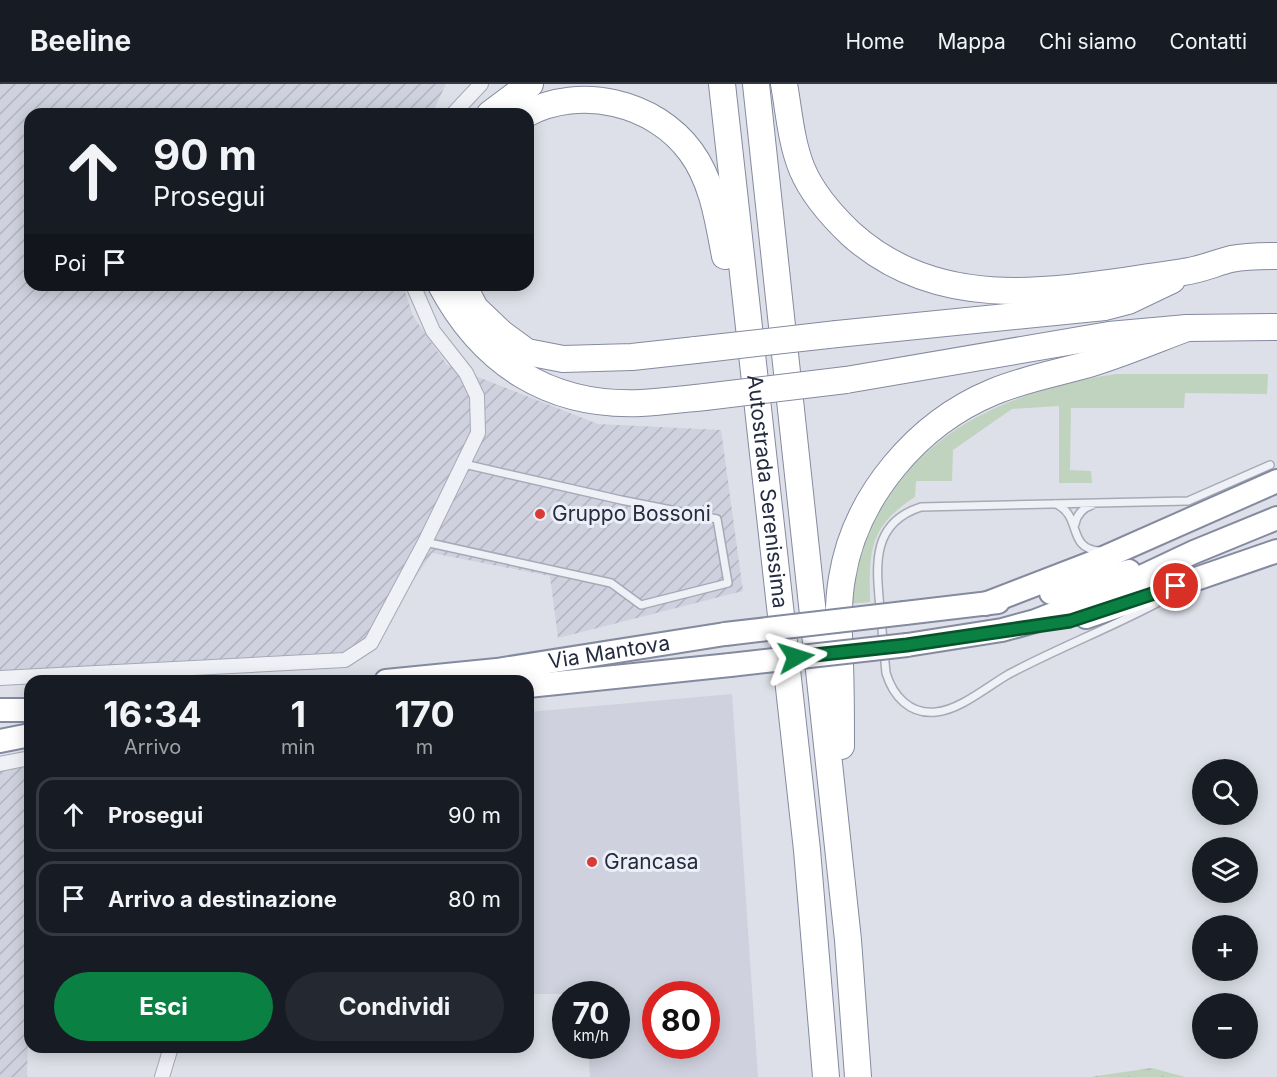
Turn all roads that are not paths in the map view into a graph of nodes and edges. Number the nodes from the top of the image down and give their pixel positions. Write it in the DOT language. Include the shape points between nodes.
graph roads {
  1 [pos="481,84"];
  2 [pos="530,84"];
  3 [pos="722,84"];
  4 [pos="756,84"];
  5 [pos="784,84"];
  6 [pos="459,108"];
  7 [pos="498,108"];
  8 [pos="534,111"];
  9 [pos="1277,256"];
  10 [pos="1188,271"];
  11 [pos="415,291"];
  12 [pos="444,291"];
  13 [pos="466,291"];
  14 [pos="1277,327"];
  15 [pos="1187,328"];
  16 [pos="757,414"];
  17 [pos="464,464"];
  18 [pos="1273,473"];
  19 [pos="1049,504"];
  20 [pos="1098,504"];
  21 [pos="1277,518"];
  22 [pos="1074,528"];
  23 [pos="426,542"];
  24 [pos="1143,542"];
  25 [pos="1277,551"];
  26 [pos="1194,552"];
  27 [pos="1242,562"];
  28 [pos="1173,596"];
  29 [pos="1162,601"];
  30 [pos="985,604"];
  31 [pos="1002,630"];
  32 [pos="58,675"];
  33 [pos="447,675"];
  34 [pos="24,677"];
  35 [pos="0,678"];
  36 [pos="534,685"];
  37 [pos="0,710"];
  38 [pos="24,710"];
  39 [pos="0,730"];
  40 [pos="24,730"];
  41 [pos="24,736"];
  42 [pos="0,741"];
  43 [pos="24,759"];
  44 [pos="0,764"];
  45 [pos="840,866"];
  46 [pos="169,1053"];
  47 [pos="162,1077"];
  48 [pos="826,1077"];
  49 [pos="858,1077"];
  1 -- 6 [label="street"];
  2 -- 7 [label="highway"];
  3 -- 16 [label="highway, Autostrada Serenissima"];
  4 -- 45 [label="highway, Autostrada Serenissima"];
  5 -- 10 [label="highway" via="795,149 813,190 859,241 911,272 944,284 1007,291 1074,287"];
  8 -- 16 [label="highway" via="580,99 604,100 650,116 691,152 715,202"];
  9 -- 10 [label="highway" via="1234,258"];
  10 -- 13 [label="highway, bridge" via="1141,296 1113,305 632,357 563,359 527,352 475,308"];
  11 -- 17 [label="street" via="433,331 466,373 477,396 478,433"];
  12 -- 15 [label="highway, bridge" via="455,312 493,354 523,376 556,393 639,403 846,380 1108,334"];
  14 -- 15 [label="highway"];
  15 -- 45 [label="highway" via="1091,363 993,392 930,428 884,479 863,513 849,549 838,607"];
  16 -- 48 [label="highway, Autostrada Serenissima" via="807,850"];
  17 -- 23 [label="street"];
  17 -- 23 [label="lane" via="717,519 728,583 641,605 611,583"];
  18 -- 20 [label="lane" via="1188,501"];
  18 -- 24 [label="highway"];
  19 -- 20 [label="lane"];
  19 -- 22 [label="lane" via="1064,508"];
  19 -- 29 [label="lane" via="921,507 903,514 889,528 880,546 877,580 886,673 898,698 922,711 951,709 1010,674"];
  20 -- 22 [label="lane" via="1084,508"];
  21 -- 26 [label="highway"];
  22 -- 24 [label="lane" via="1080,542 1093,551"];
  23 -- 32 [label="street" via="371,643 345,660"];
  24 -- 30 [label="highway"];
  25 -- 27 [label="highway"];
  26 -- 30 [label="highway" via="1058,591"];
  26 -- 31 [label="highway" via="1097,597"];
  27 -- 28 [label="lane"];
  27 -- 31 [label="highway" via="1081,618"];
  30 -- 33 [label="highway, Via Mantova, bridge" via="725,634"];
  31 -- 36 [label="highway, Via Mantova, bridge" via="907,645"];
  34 -- 35 [label="street"];
  37 -- 38 [label="highway"];
  39 -- 40 [label="highway"];
  41 -- 42 [label="highway"];
  43 -- 44 [label="street"];
  45 -- 49 [label="highway, Autostrada Serenissima"];
  46 -- 47 [label="street"];
}
